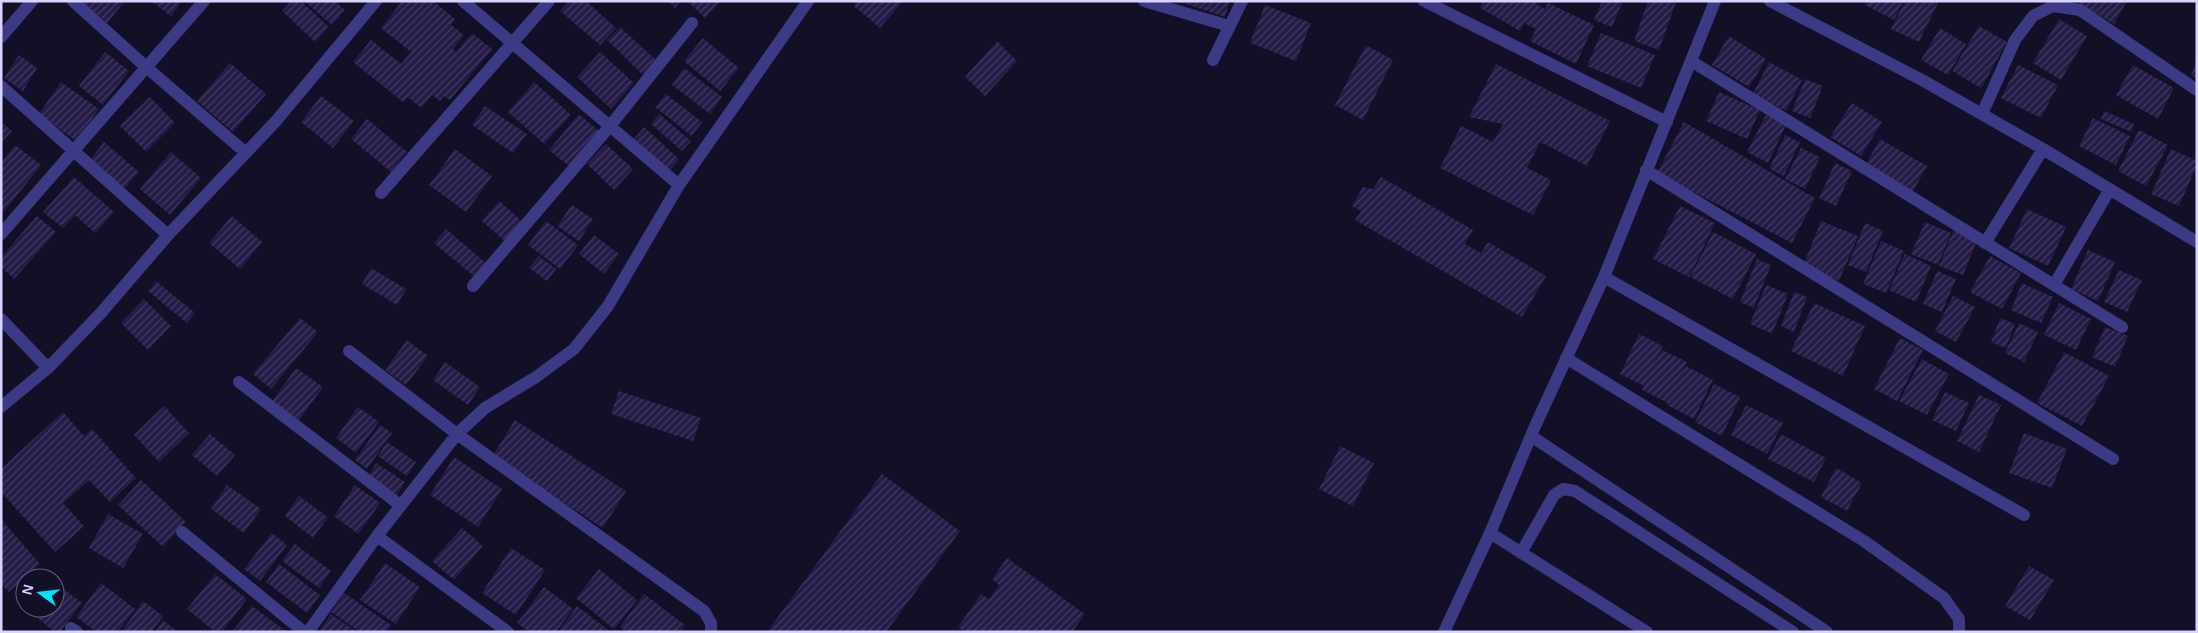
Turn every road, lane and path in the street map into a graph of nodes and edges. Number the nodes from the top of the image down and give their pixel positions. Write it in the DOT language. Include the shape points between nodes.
graph roads {
  1 [pos="32,1"];
  2 [pos="73,1"];
  3 [pos="204,1"];
  4 [pos="376,1"];
  5 [pos="463,1"];
  6 [pos="549,1"];
  7 [pos="808,1"];
  8 [pos="1144,1"];
  9 [pos="1242,1"];
  10 [pos="1424,1"];
  11 [pos="1715,1"];
  12 [pos="1770,1"];
  13 [pos="692,23"];
  14 [pos="1229,26"];
  15 [pos="1,38"];
  16 [pos="512,43"];
  17 [pos="1213,60"];
  18 [pos="1692,61"];
  19 [pos="145,66"];
  20 [pos="1,86"];
  21 [pos="2197,90"];
  22 [pos="1982,114"];
  23 [pos="1667,122"];
  24 [pos="610,126"];
  25 [pos="2043,149"];
  26 [pos="75,151"];
  27 [pos="246,153"];
  28 [pos="1646,170"];
  29 [pos="679,185"];
  30 [pos="2110,189"];
  31 [pos="381,193"];
  32 [pos="1,234"];
  33 [pos="168,235"];
  34 [pos="2197,242"];
  35 [pos="1985,243"];
  36 [pos="1604,277"];
  37 [pos="2054,285"];
  38 [pos="473,286"];
  39 [pos="1,319"];
  40 [pos="2122,327"];
  41 [pos="349,351"];
  42 [pos="1566,358"];
  43 [pos="48,368"];
  44 [pos="239,382"];
  45 [pos="1,407"];
  46 [pos="457,434"];
  47 [pos="1530,436"];
  48 [pos="2113,459"];
  49 [pos="400,506"];
  50 [pos="2024,515"];
  51 [pos="182,532"];
  52 [pos="1490,533"];
  53 [pos="377,536"];
  54 [pos="1521,553"];
  55 [pos="306,632"];
  56 [pos="508,632"];
  57 [pos="712,632"];
  58 [pos="1444,632"];
  59 [pos="1647,632"];
  60 [pos="1793,632"];
  61 [pos="1827,632"];
  62 [pos="1959,632"];
  1 -- 15 [label="street"];
  2 -- 19 [label="street"];
  3 -- 19 [label="street"];
  4 -- 27 [label="street"];
  5 -- 16 [label="street"];
  6 -- 16 [label="street"];
  7 -- 29 [label="street"];
  8 -- 14 [label="street"];
  9 -- 14 [label="street"];
  10 -- 23 [label="street"];
  11 -- 18 [label="street"];
  12 -- 22 [label="street"];
  13 -- 24 [label="street"];
  14 -- 17 [label="street"];
  16 -- 24 [label="street"];
  16 -- 31 [label="street"];
  18 -- 23 [label="street"];
  18 -- 35 [label="street"];
  19 -- 26 [label="street"];
  19 -- 27 [label="street"];
  20 -- 26 [label="street"];
  21 -- 22 [label="street" via="2080,10 2053,6 2033,16 2015,40"];
  22 -- 25 [label="street"];
  23 -- 28 [label="street"];
  24 -- 29 [label="street"];
  24 -- 38 [label="street"];
  25 -- 30 [label="street"];
  25 -- 35 [label="street"];
  26 -- 32 [label="street"];
  26 -- 33 [label="street"];
  27 -- 33 [label="street"];
  28 -- 36 [label="street"];
  28 -- 48 [label="street"];
  29 -- 46 [label="street" via="608,306 574,349 485,408"];
  30 -- 34 [label="street"];
  30 -- 37 [label="street"];
  33 -- 43 [label="street"];
  35 -- 37 [label="street"];
  36 -- 42 [label="street"];
  36 -- 50 [label="street"];
  37 -- 40 [label="street"];
  39 -- 43 [label="street"];
  41 -- 46 [label="street"];
  42 -- 47 [label="street"];
  42 -- 62 [label="street" via="1888,558 1944,598 1959,619"];
  43 -- 45 [label="street"];
  44 -- 49 [label="street"];
  46 -- 49 [label="street"];
  46 -- 57 [label="street" via="704,611"];
  47 -- 52 [label="street"];
  47 -- 61 [label="street"];
  49 -- 53 [label="street"];
  51 -- 55 [label="street"];
  52 -- 54 [label="street"];
  52 -- 58 [label="street"];
  53 -- 55 [label="street"];
  53 -- 56 [label="street"];
  54 -- 59 [label="street"];
  54 -- 60 [label="street" via="1554,495 1563,489 1575,491"];
}
